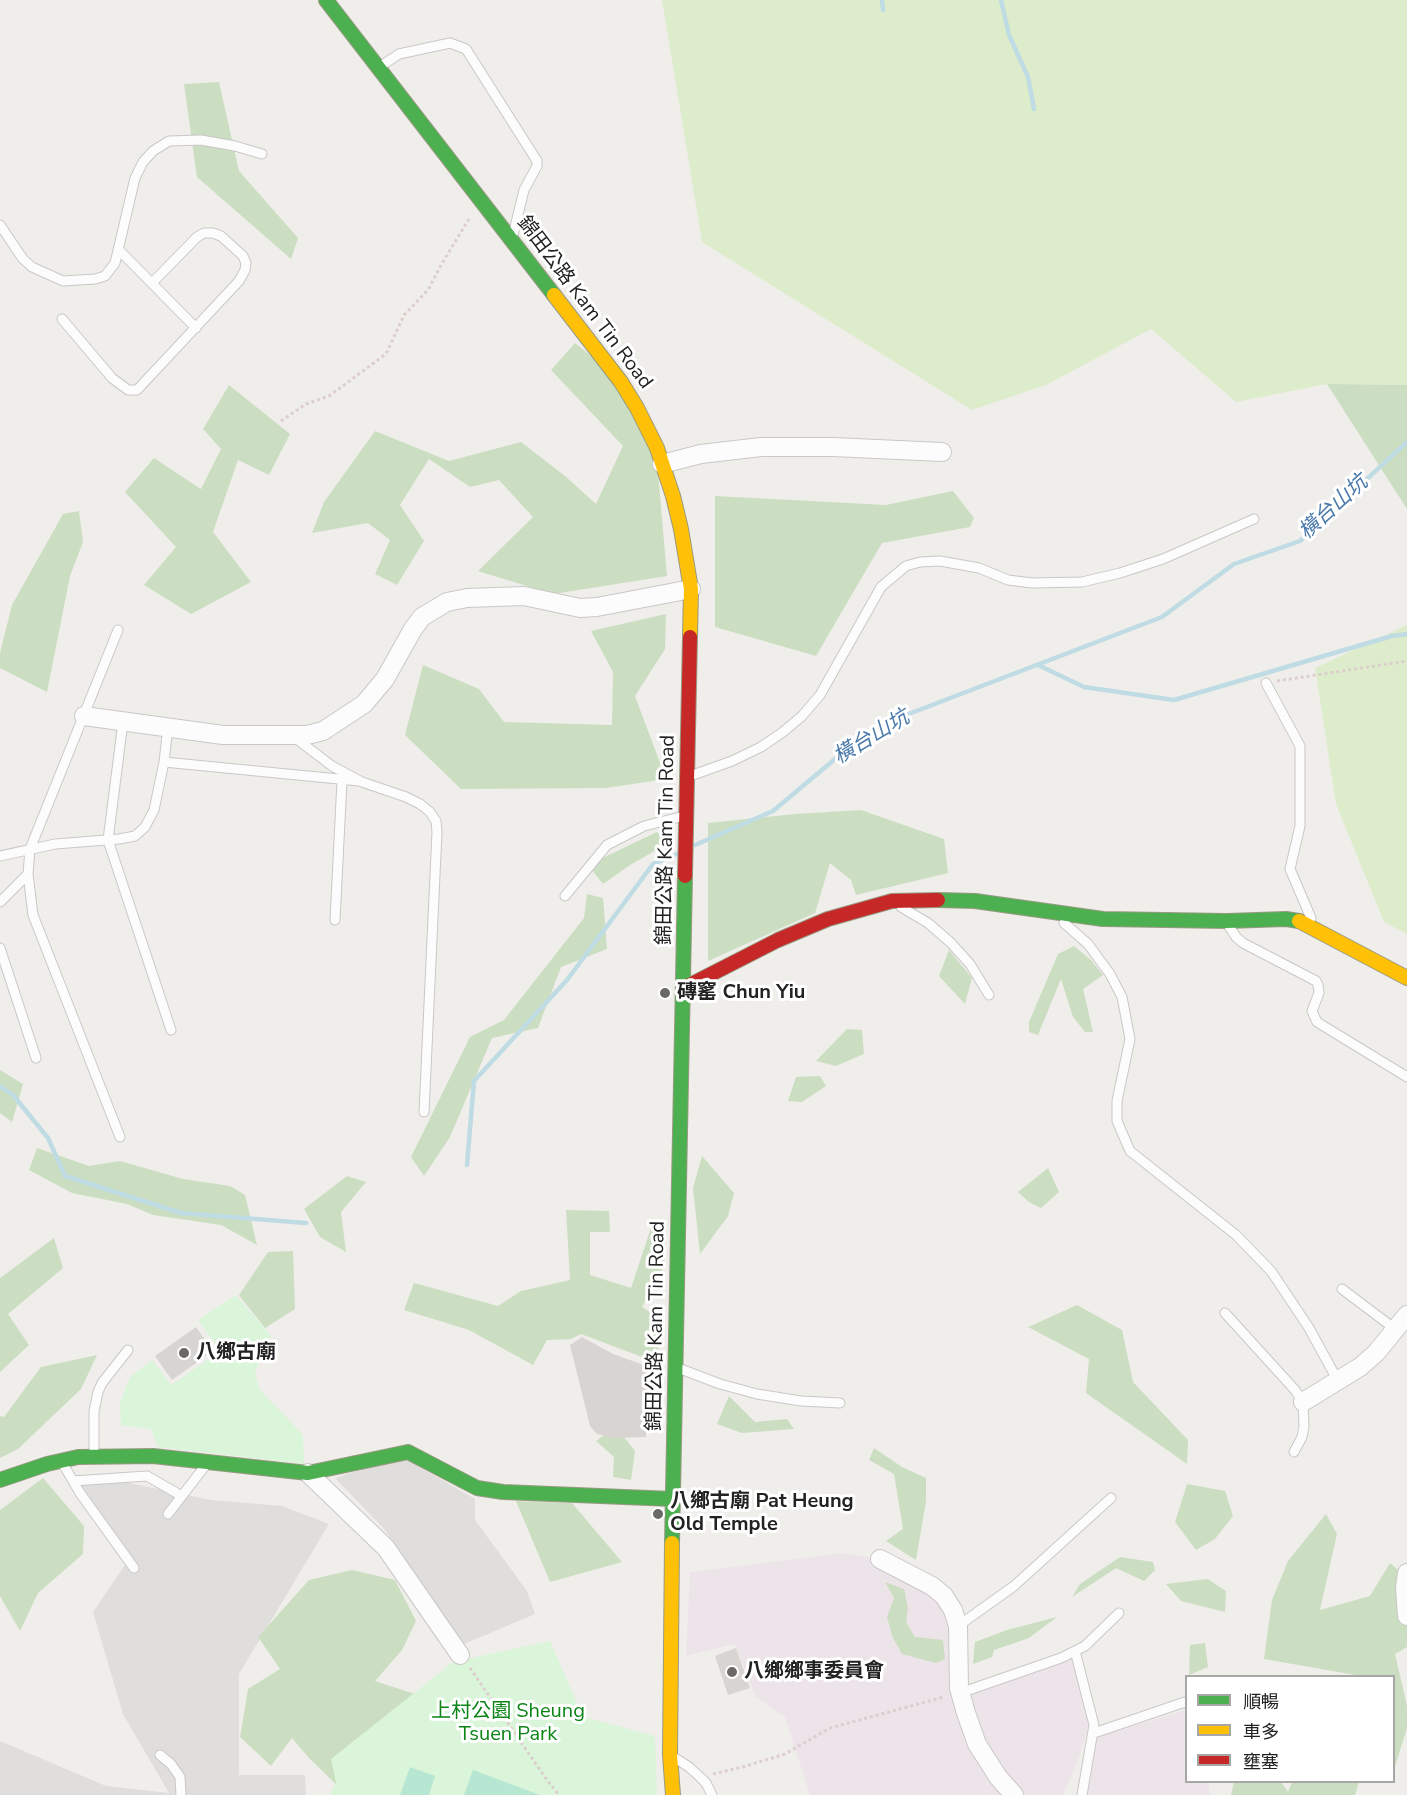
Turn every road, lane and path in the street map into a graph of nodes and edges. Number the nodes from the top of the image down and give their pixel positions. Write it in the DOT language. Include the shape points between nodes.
graph roads {
  1 [pos="326,0"];
  2 [pos="379,67"];
  3 [pos="262,154"];
  4 [pos="482,201"];
  5 [pos="0,225"];
  6 [pos="512,240"];
  7 [pos="119,250"];
  8 [pos="152,283"];
  9 [pos="62,319"];
  10 [pos="196,328"];
  11 [pos="281,421"];
  12 [pos="942,452"];
  13 [pos="662,464"];
  14 [pos="1254,519"];
  15 [pos="691,589"];
  16 [pos="118,630"];
  17 [pos="1407,661"];
  18 [pos="1266,683"];
  19 [pos="84,716"];
  20 [pos="123,722"];
  21 [pos="168,727"];
  22 [pos="293,736"];
  23 [pos="164,762"];
  24 [pos="688,777"];
  25 [pos="342,781"];
  26 [pos="362,782"];
  27 [pos="687,816"];
  28 [pos="108,840"];
  29 [pos="30,849"];
  30 [pos="0,856"];
  31 [pos="28,874"];
  32 [pos="565,896"];
  33 [pos="892,901"];
  34 [pos="0,902"];
  35 [pos="1053,913"];
  36 [pos="335,920"];
  37 [pos="1227,921"];
  38 [pos="1315,928"];
  39 [pos="0,948"];
  40 [pos="1407,978"];
  41 [pos="684,987"];
  42 [pos="989,995"];
  43 [pos="171,1030"];
  44 [pos="36,1058"];
  45 [pos="1407,1077"];
  46 [pos="424,1112"];
  47 [pos="120,1137"];
  48 [pos="1342,1289"];
  49 [pos="1225,1313"];
  50 [pos="1407,1315"];
  51 [pos="1395,1329"];
  52 [pos="128,1350"];
  53 [pos="676,1368"];
  54 [pos="1338,1381"];
  55 [pos="1303,1402"];
  56 [pos="840,1403"];
  57 [pos="1294,1452"];
  58 [pos="94,1457"];
  59 [pos="62,1460"];
  60 [pos="209,1462"];
  61 [pos="308,1473"];
  62 [pos="0,1480"];
  63 [pos="73,1481"];
  64 [pos="182,1496"];
  65 [pos="1111,1498"];
  66 [pos="673,1499"];
  67 [pos="168,1514"];
  68 [pos="880,1559"];
  69 [pos="134,1568"];
  70 [pos="1407,1573"];
  71 [pos="1119,1613"];
  72 [pos="1407,1616"];
  73 [pos="958,1626"];
  74 [pos="1075,1651"];
  75 [pos="460,1654"];
  76 [pos="960,1693"];
  77 [pos="1185,1702"];
  78 [pos="1094,1732"];
  79 [pos="160,1755"];
  80 [pos="670,1755"];
  81 [pos="700,1777"];
  82 [pos="181,1795"];
  83 [pos="560,1795"];
  84 [pos="673,1795"];
  85 [pos="712,1795"];
  86 [pos="1014,1795"];
  87 [pos="1082,1795"];
  1 -- 2 [label="main road, 錦田公路 Kam Tin Road"];
  2 -- 4 [label="main road, 錦田公路 Kam Tin Road"];
  2 -- 6 [label="lane" via="399,54 450,43 465,49 537,161 524,190"];
  3 -- 7 [label="lane" via="201,140 169,141 153,151 143,162 133,186"];
  4 -- 6 [label="main road, 錦田公路 Kam Tin Road"];
  4 -- 11 [label="path" via="426,293 404,315 387,352 329,396 306,404"];
  5 -- 7 [label="lane" via="32,267 63,281 105,276"];
  6 -- 13 [label="main road, 錦田公路 Kam Tin Road" via="621,382 649,430"];
  7 -- 8 [label="lane"];
  8 -- 10 [label="lane"];
  8 -- 10 [label="lane" via="204,233 221,236 243,256 243,277"];
  9 -- 10 [label="lane" via="112,378 133,391 141,388"];
  12 -- 13 [label="street" via="761,447 701,454"];
  13 -- 15 [label="main road, 錦田公路 Kam Tin Road" via="681,529"];
  14 -- 24 [label="lane" via="1163,559 1082,582 1008,580 979,568 940,561 906,566 881,587 820,695 801,716 761,747"];
  15 -- 22 [label="street" via="580,608 524,596 447,602 422,617 385,680 364,704 323,731"];
  15 -- 24 [label="main road, 錦田公路 Kam Tin Road"];
  16 -- 19 [label="lane"];
  17 -- 18 [label="path"];
  18 -- 38 [label="lane" via="1300,746 1300,826 1290,869"];
  19 -- 20 [label="street"];
  19 -- 29 [label="lane"];
  20 -- 21 [label="street"];
  20 -- 28 [label="lane"];
  21 -- 22 [label="street" via="223,735"];
  21 -- 23 [label="lane"];
  22 -- 26 [label="lane" via="332,766"];
  23 -- 25 [label="lane"];
  23 -- 28 [label="lane" via="154,810 145,827 135,836"];
  24 -- 27 [label="main road, 錦田公路 Kam Tin Road"];
  25 -- 26 [label="lane"];
  25 -- 36 [label="lane"];
  26 -- 46 [label="lane" via="420,804 436,821"];
  27 -- 32 [label="lane" via="645,826 607,845"];
  27 -- 41 [label="main road, 錦田公路 Kam Tin Road"];
  28 -- 29 [label="lane"];
  28 -- 43 [label="lane"];
  29 -- 30 [label="lane"];
  29 -- 31 [label="lane"];
  31 -- 34 [label="lane"];
  31 -- 47 [label="lane" via="33,915"];
  33 -- 35 [label="main road" via="975,900"];
  33 -- 41 [label="main road" via="828,919"];
  33 -- 42 [label="lane" via="950,942 970,964"];
  35 -- 37 [label="main road" via="1103,919"];
  35 -- 54 [label="lane" via="1088,944 1122,997 1130,1039 1117,1101 1117,1121 1130,1151 1236,1235 1271,1271"];
  37 -- 38 [label="main road" via="1286,919"];
  37 -- 45 [label="lane" via="1243,943 1316,981 1319,993 1312,1011 1317,1022"];
  38 -- 40 [label="main road"];
  39 -- 44 [label="lane"];
  41 -- 53 [label="main road, 錦田公路 Kam Tin Road"];
  48 -- 51 [label="lane"];
  49 -- 55 [label="lane"];
  50 -- 51 [label="street"];
  51 -- 54 [label="street" via="1376,1353"];
  52 -- 58 [label="lane" via="98,1392"];
  53 -- 56 [label="lane" via="757,1394"];
  53 -- 66 [label="main road, 錦田公路 Kam Tin Road"];
  54 -- 55 [label="street"];
  55 -- 57 [label="lane" via="1304,1427"];
  58 -- 59 [label="main road"];
  58 -- 60 [label="main road" via="153,1456"];
  59 -- 62 [label="main road"];
  59 -- 63 [label="lane"];
  60 -- 61 [label="main road"];
  60 -- 64 [label="lane"];
  61 -- 66 [label="main road" via="408,1452 477,1488"];
  61 -- 75 [label="street" via="386,1548"];
  63 -- 64 [label="lane" via="147,1476"];
  63 -- 69 [label="lane"];
  64 -- 67 [label="lane"];
  65 -- 73 [label="lane" via="1014,1586"];
  66 -- 80 [label="main road, 錦田公路 Kam Tin Road"];
  68 -- 73 [label="street" via="944,1596"];
  70 -- 72 [label="street"];
  71 -- 74 [label="lane" via="1097,1636"];
  73 -- 76 [label="street"];
  74 -- 76 [label="lane"];
  74 -- 78 [label="lane"];
  75 -- 83 [label="path"];
  76 -- 81 [label="path" via="830,1728 785,1754"];
  76 -- 86 [label="street" via="977,1744"];
  77 -- 78 [label="lane"];
  78 -- 87 [label="lane"];
  79 -- 82 [label="lane" via="180,1777"];
  80 -- 81 [label="lane"];
  80 -- 84 [label="main road, 錦田公路 Kam Tin Road"];
  81 -- 85 [label="lane"];
}
